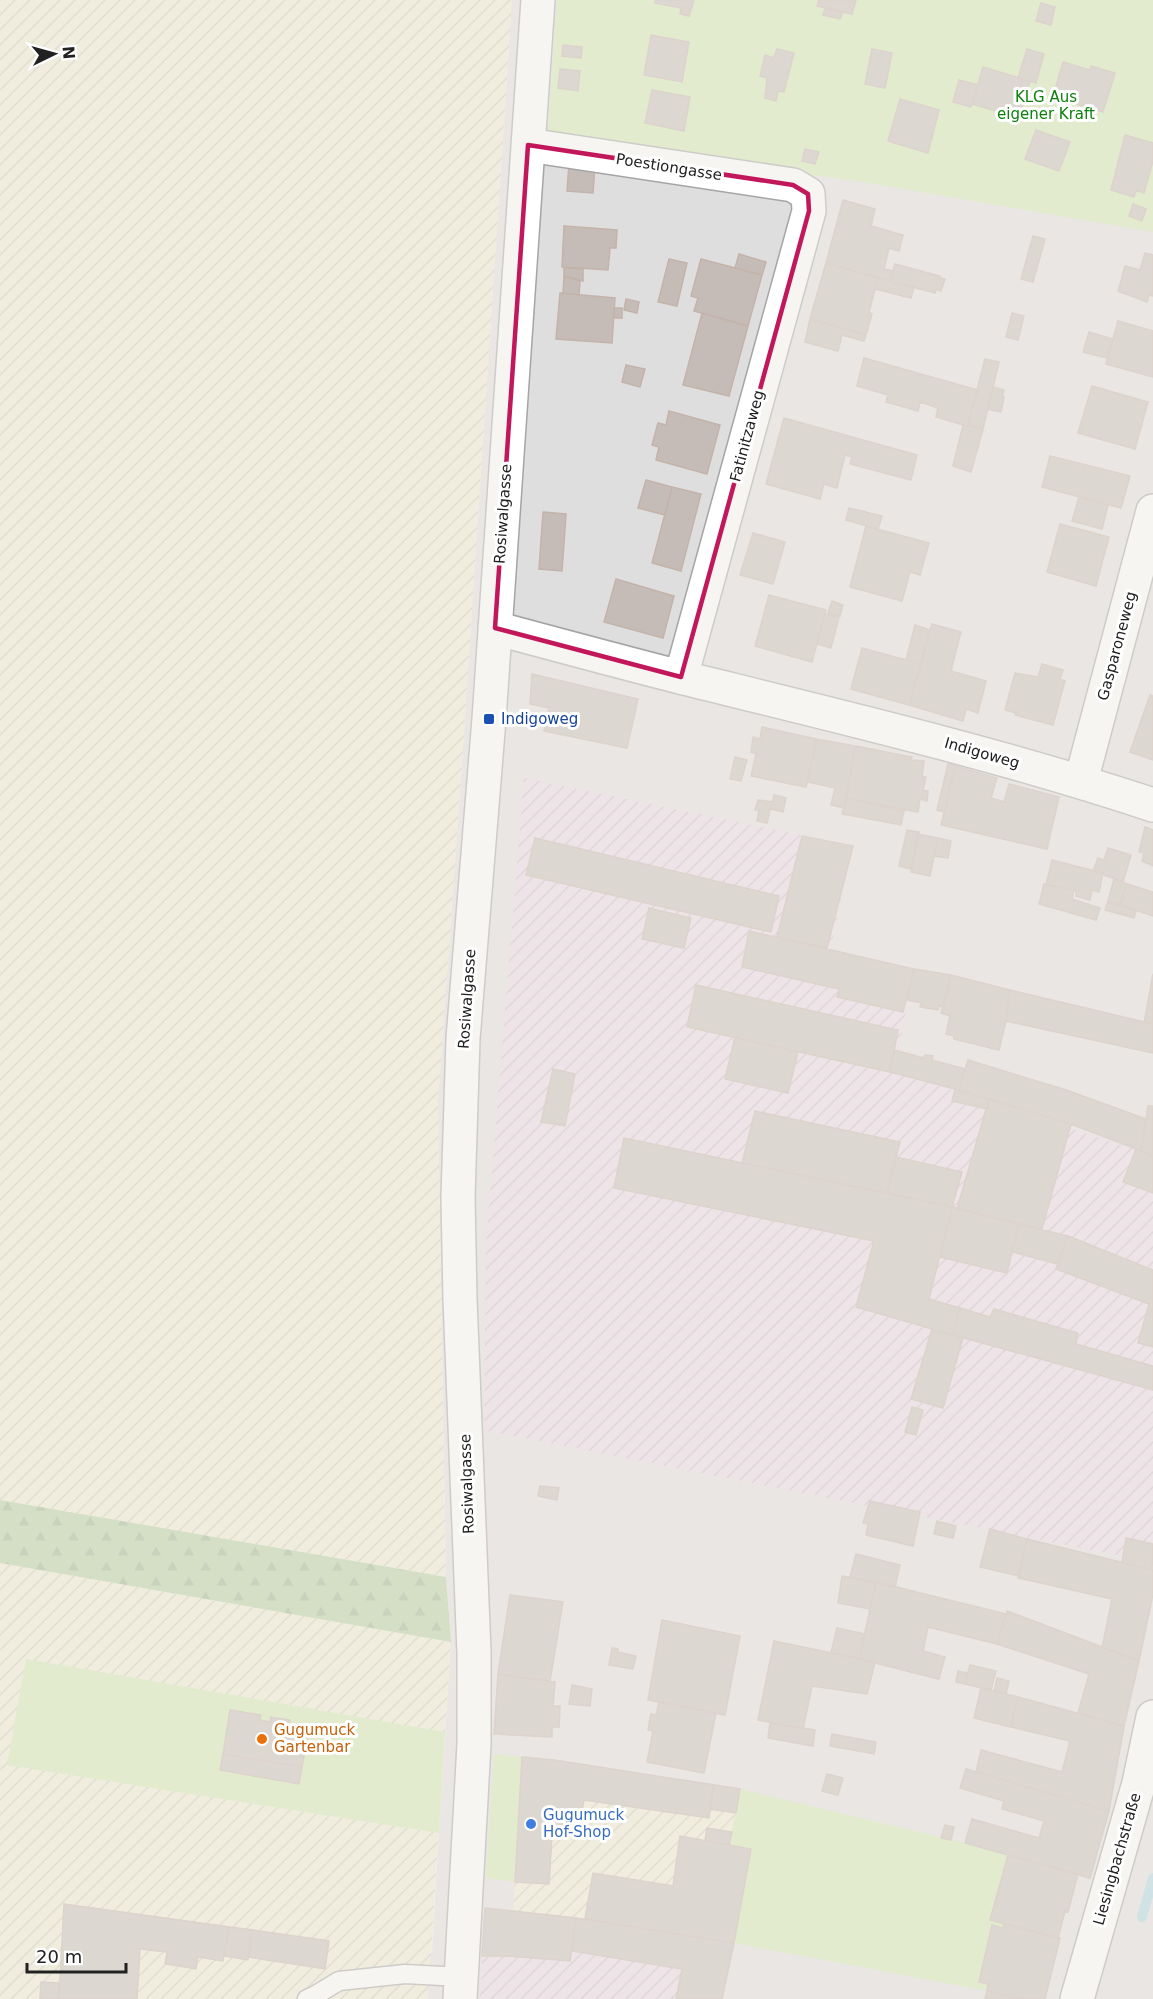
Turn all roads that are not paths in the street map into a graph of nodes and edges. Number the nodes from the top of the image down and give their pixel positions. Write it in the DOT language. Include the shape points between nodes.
graph roads {
  1 [pos="538,0"];
  2 [pos="528,145"];
  3 [pos="807,194"];
  4 [pos="1153,511"];
  5 [pos="495,628"];
  6 [pos="681,677"];
  7 [pos="1081,781"];
  8 [pos="1153,805"];
  9 [pos="1153,1717"];
  10 [pos="461,1988"];
  11 [pos="307,1999"];
  12 [pos="1077,1999"];
  1 -- 2 [label="street, Rosiwalgasse"];
  2 -- 3 [label="street, Poestiongasse" via="793,185"];
  2 -- 5 [label="street, Rosiwalgasse"];
  3 -- 6 [label="street, Fatinitzaweg" via="809,211"];
  4 -- 7 [label="street, Gasparoneweg"];
  5 -- 6 [label="street, Indigoweg"];
  5 -- 10 [label="street, Rosiwalgasse" via="463,1040 458,1197 474,1653 474,1744"];
  6 -- 7 [label="street, Indigoweg"];
  7 -- 8 [label="street, Indigoweg"];
  9 -- 12 [label="street, Liesingbachstraße" via="1139,1783"];
  10 -- 11 [label="lane" via="405,1974 339,1981"];
}
